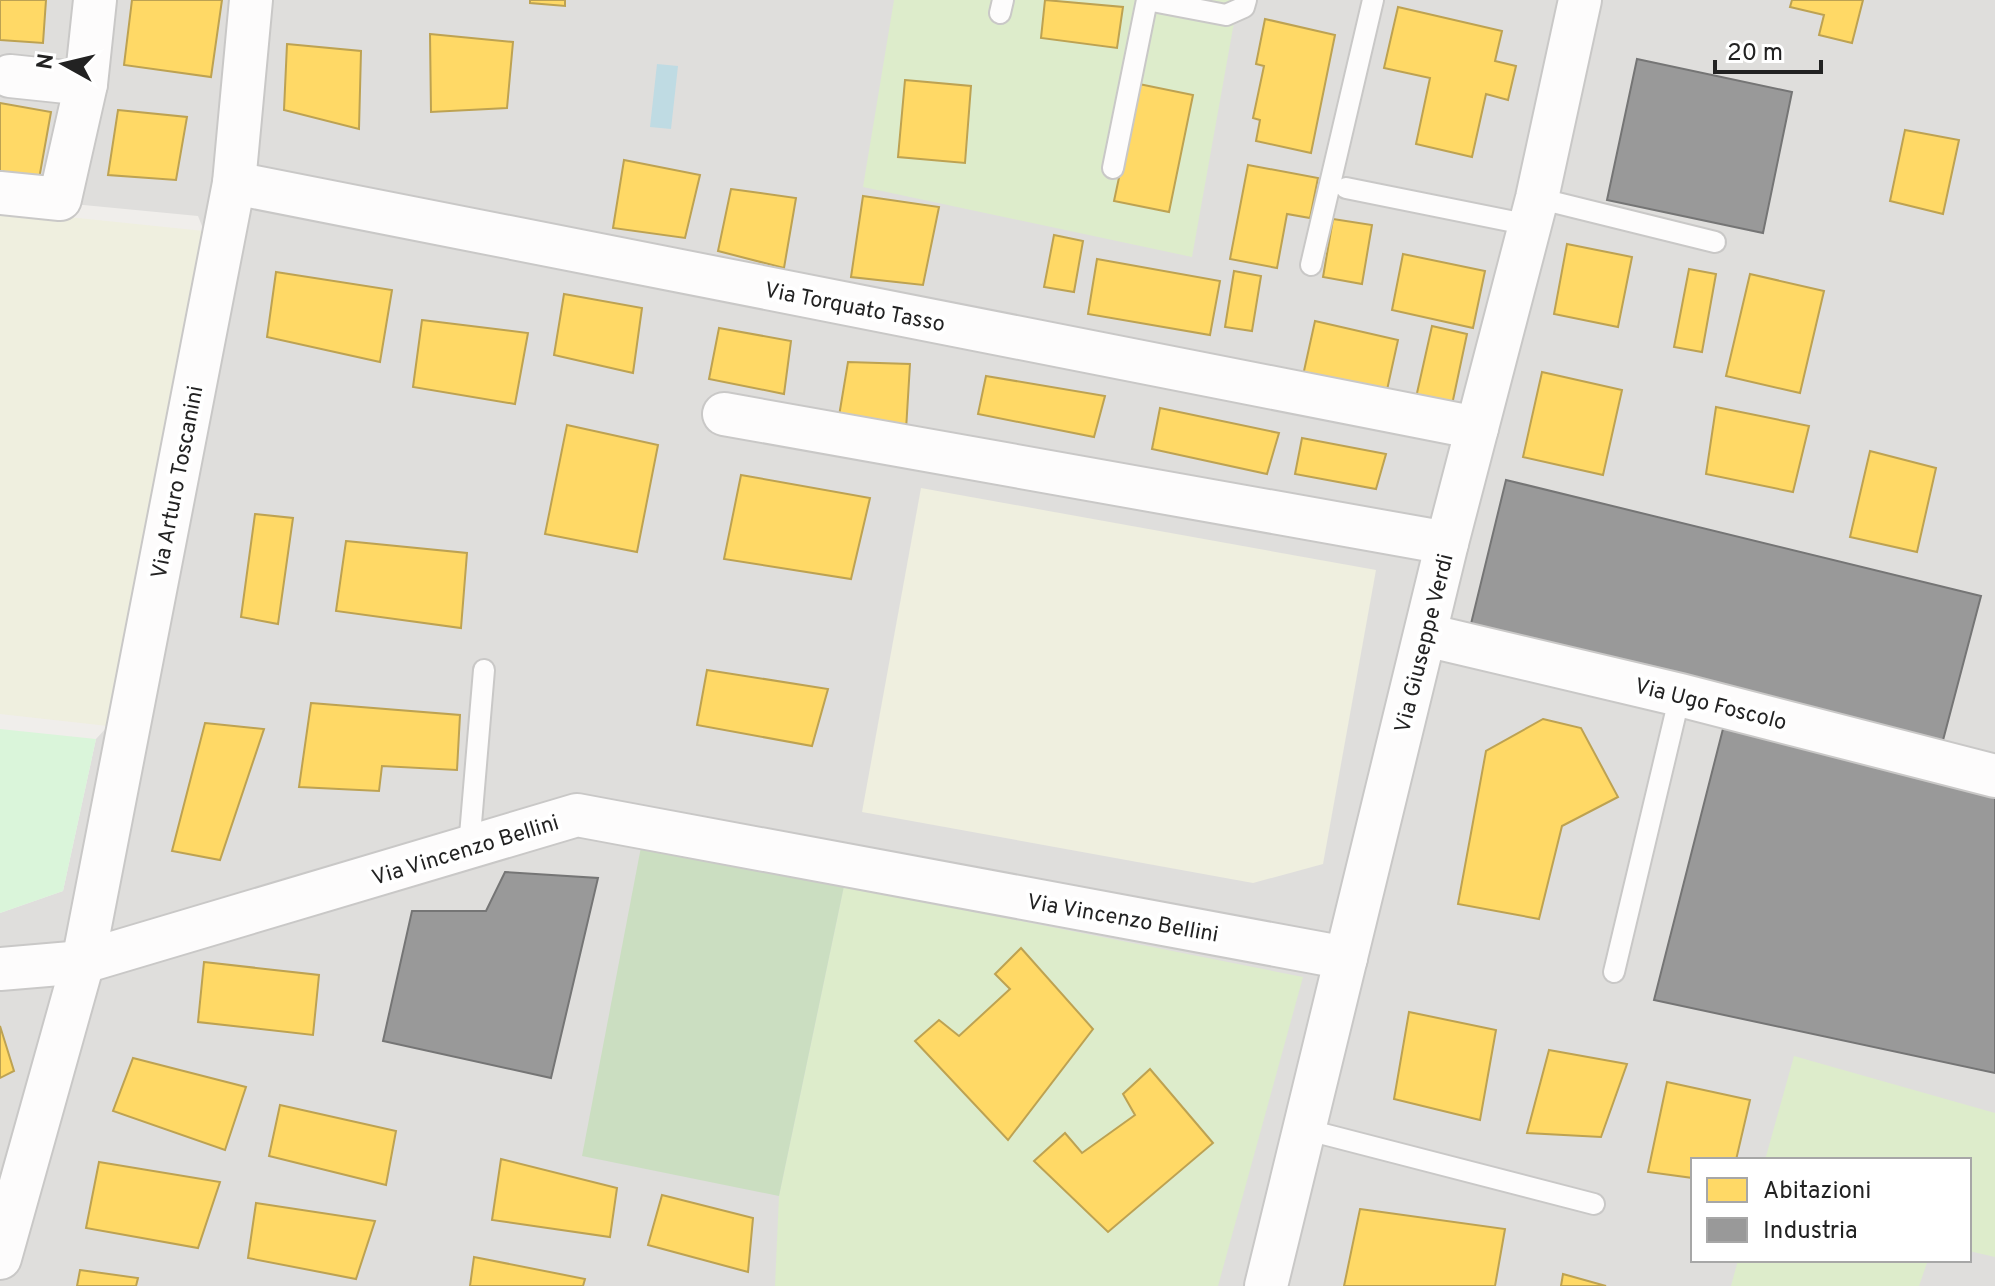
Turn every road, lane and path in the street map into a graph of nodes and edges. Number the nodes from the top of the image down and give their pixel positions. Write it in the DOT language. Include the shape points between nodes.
graph roads {
  1 [pos="95,0"];
  2 [pos="251,0"];
  3 [pos="1147,0"];
  4 [pos="1246,0"];
  5 [pos="1373,0"];
  6 [pos="1580,0"];
  7 [pos="10,76"];
  8 [pos="86,84"];
  9 [pos="1113,168"];
  10 [pos="234,183"];
  11 [pos="1346,188"];
  12 [pos="0,193"];
  13 [pos="1533,212"];
  14 [pos="1715,242"];
  15 [pos="1311,265"];
  16 [pos="724,414"];
  17 [pos="1477,428"];
  18 [pos="1447,543"];
  19 [pos="1426,635"];
  20 [pos="484,670"];
  21 [pos="1680,695"];
  22 [pos="1995,776"];
  23 [pos="469,847"];
  24 [pos="1346,958"];
  25 [pos="83,962"];
  26 [pos="0,969"];
  27 [pos="1614,972"];
  28 [pos="1304,1129"];
  29 [pos="1594,1204"];
  30 [pos="0,1258"];
  31 [pos="1266,1286"];
  1 -- 8 [label="street"];
  2 -- 10 [label="street, Via Arturo Toscanini"];
  3 -- 4 [label="lane" via="1226,15 1244,7"];
  3 -- 9 [label="lane"];
  5 -- 15 [label="lane"];
  6 -- 13 [label="street, Via Giuseppe Verdi"];
  7 -- 8 [label="street"];
  8 -- 12 [label="street" via="60,199"];
  10 -- 17 [label="street, Via Torquato Tasso"];
  10 -- 25 [label="street, Via Arturo Toscanini"];
  11 -- 13 [label="lane"];
  13 -- 14 [label="lane"];
  13 -- 17 [label="street, Via Giuseppe Verdi"];
  16 -- 18 [label="street"];
  17 -- 18 [label="street, Via Giuseppe Verdi"];
  18 -- 19 [label="street, Via Giuseppe Verdi"];
  19 -- 21 [label="street, Via Ugo Foscolo"];
  19 -- 24 [label="street, Via Giuseppe Verdi"];
  20 -- 23 [label="lane"];
  21 -- 22 [label="street, Via Ugo Foscolo"];
  21 -- 27 [label="lane"];
  23 -- 24 [label="street, Via Vincenzo Bellini" via="577,815"];
  23 -- 25 [label="street, Via Vincenzo Bellini"];
  24 -- 28 [label="street, Via Giuseppe Verdi"];
  25 -- 26 [label="street, Via Vincenzo Bellini"];
  25 -- 30 [label="street"];
  28 -- 29 [label="lane"];
  28 -- 31 [label="street, Via Giuseppe Verdi"];
}
